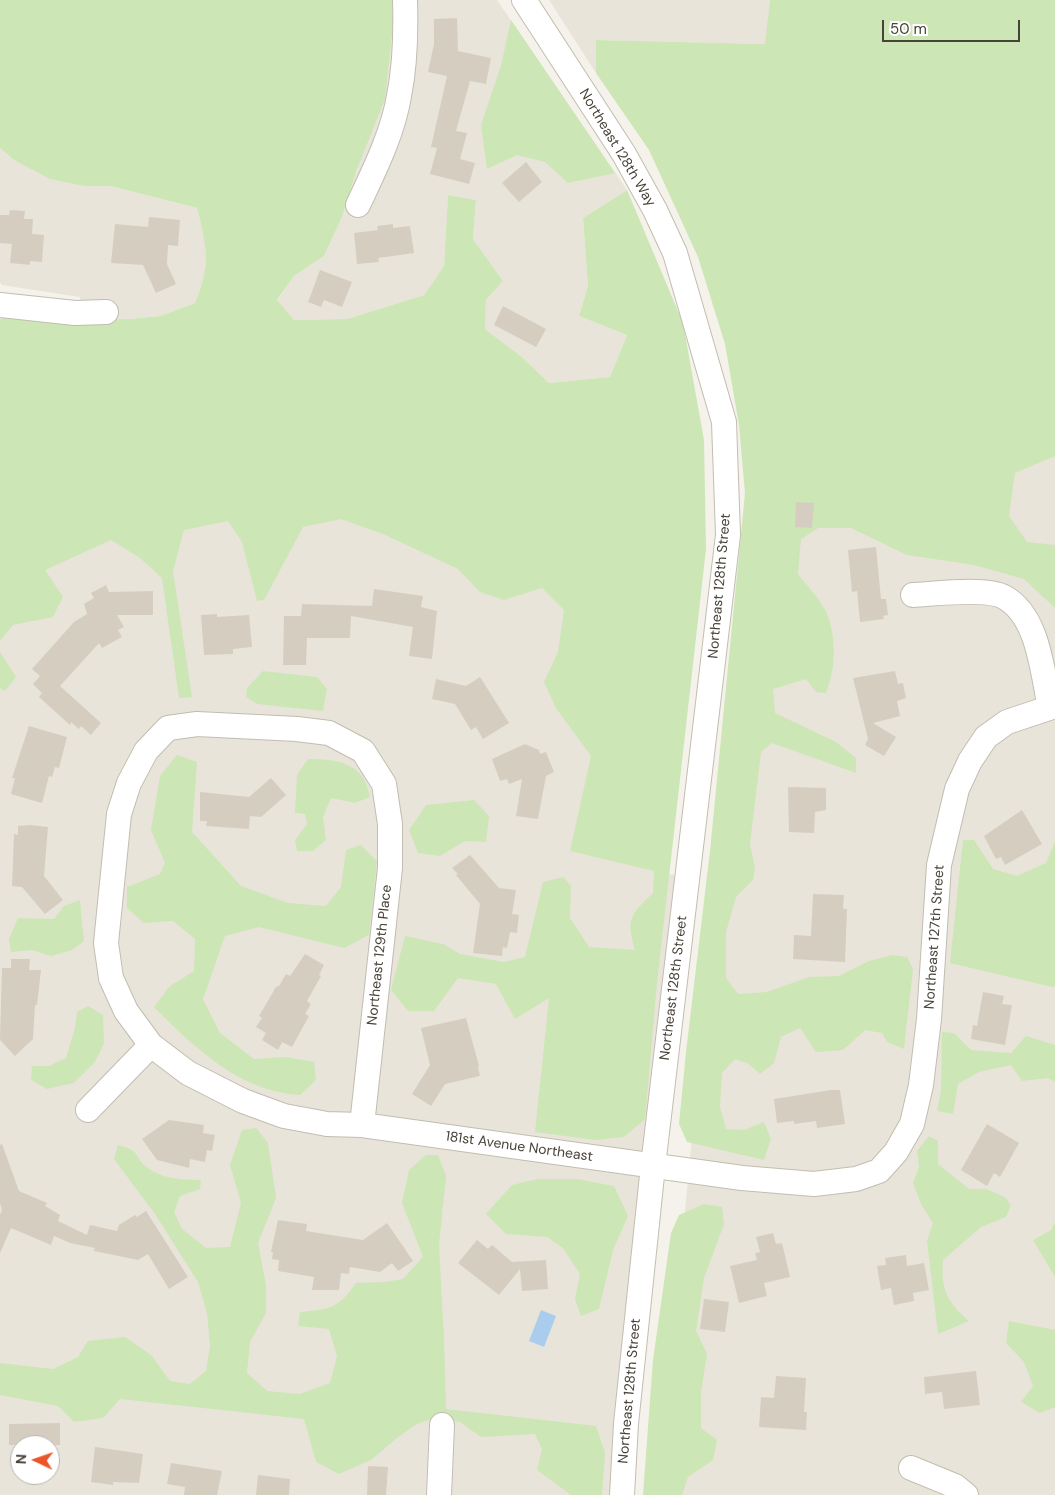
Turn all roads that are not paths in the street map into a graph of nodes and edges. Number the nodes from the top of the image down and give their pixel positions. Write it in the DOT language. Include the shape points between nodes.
graph roads {
  1 [pos="405,0"];
  2 [pos="524,0"];
  3 [pos="358,205"];
  4 [pos="0,305"];
  5 [pos="106,312"];
  6 [pos="727,482"];
  7 [pos="913,595"];
  8 [pos="1052,707"];
  9 [pos="384,784"];
  10 [pos="151,1045"];
  11 [pos="88,1110"];
  12 [pos="362,1125"];
  13 [pos="896,1152"];
  14 [pos="653,1166"];
  15 [pos="442,1425"];
  16 [pos="911,1468"];
  17 [pos="439,1495"];
  18 [pos="622,1495"];
  19 [pos="966,1495"];
  1 -- 3 [label="street" via="399,97 378,162"];
  2 -- 6 [label="street, Northeast 128th Way" via="636,173 675,253 724,422"];
  4 -- 5 [label="street"];
  6 -- 14 [label="street, Northeast 128th Street" via="727,545"];
  7 -- 8 [label="street" via="979,592 1003,596 1020,611 1034,638"];
  8 -- 13 [label="street, Northeast 127th Street" via="1007,722 986,737 970,761 958,789 939,865 929,1019 921,1085 912,1124"];
  9 -- 10 [label="street, 181st Avenue Northeast" via="363,751 329,733 197,724 168,728 146,751 129,784 119,814 106,943 111,978 126,1011"];
  9 -- 12 [label="street, Northeast 129th Place" via="390,824 390,868"];
  10 -- 11 [label="street"];
  10 -- 12 [label="street, 181st Avenue Northeast" via="188,1073 243,1101 284,1116 327,1124"];
  12 -- 14 [label="street, 181st Avenue Northeast"];
  13 -- 14 [label="street, 181st Avenue Northeast" via="879,1171 856,1179 814,1184"];
  14 -- 18 [label="street, Northeast 128th Street" via="626,1424"];
  15 -- 17 [label="street"];
  16 -- 19 [label="street" via="955,1486"];
}
